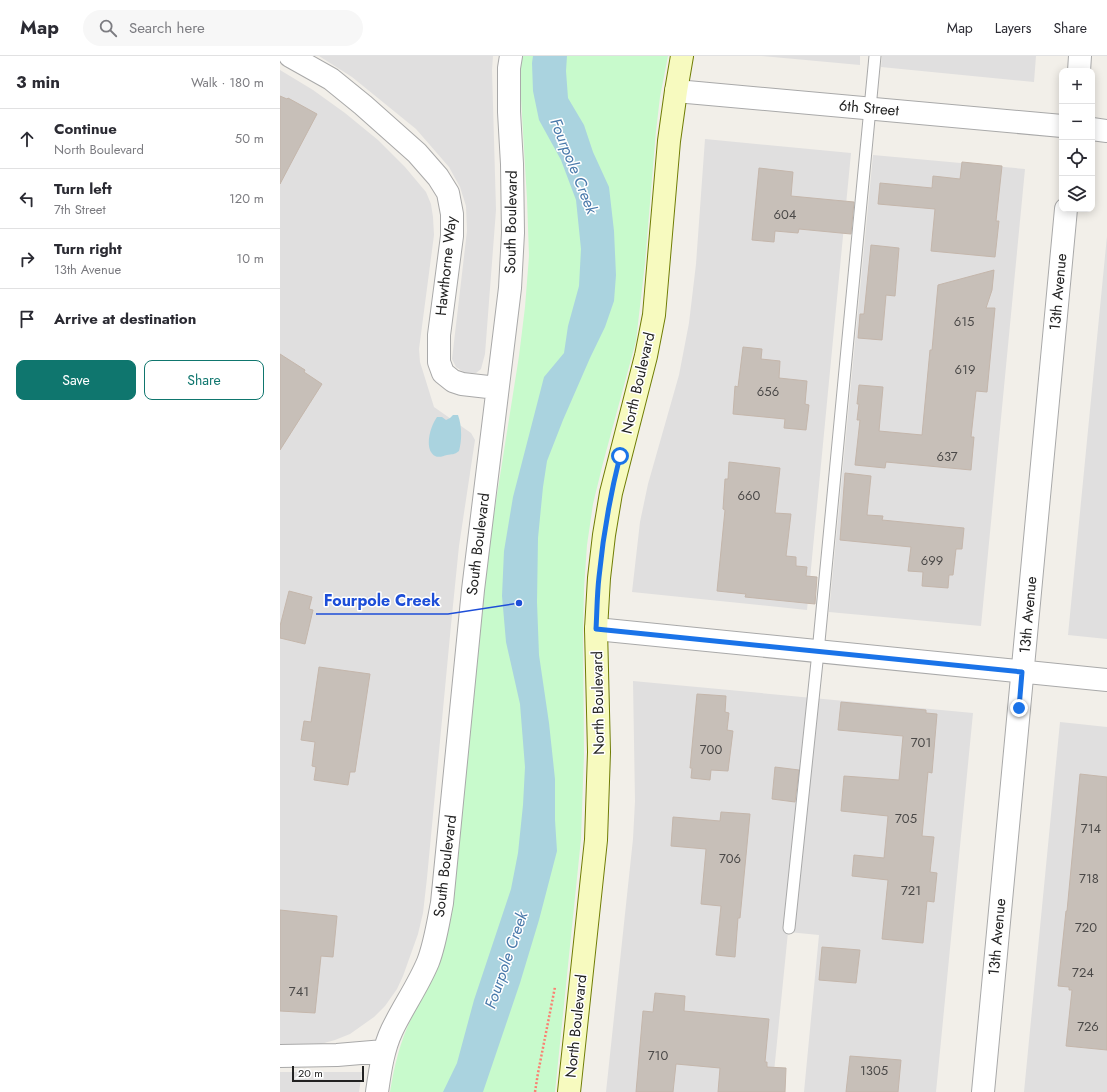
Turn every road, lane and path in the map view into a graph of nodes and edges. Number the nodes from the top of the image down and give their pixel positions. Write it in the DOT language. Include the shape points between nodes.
graph roads {
  1 [pos="290,56"];
  2 [pos="511,56"];
  3 [pos="682,56"];
  4 [pos="876,56"];
  5 [pos="1080,56"];
  6 [pos="1079,68"];
  7 [pos="676,91"];
  8 [pos="870,108"];
  9 [pos="1059,126"];
  10 [pos="1095,130"];
  11 [pos="1107,131"];
  12 [pos="1066,212"];
  13 [pos="497,388"];
  14 [pos="596,629"];
  15 [pos="818,652"];
  16 [pos="1022,672"];
  17 [pos="1107,680"];
  18 [pos="789,928"];
  19 [pos="384,1051"];
  20 [pos="280,1056"];
  21 [pos="377,1092"];
  22 [pos="569,1092"];
  23 [pos="983,1092"];
  1 -- 13 [label="street, Hawthorne Way" via="331,79 363,105 416,153 438,177 448,193 452,214 452,236 439,335 439,362 443,373 453,381"];
  2 -- 13 [label="street, South Boulevard" via="508,112 513,233 510,288"];
  3 -- 7 [label="street, North Boulevard"];
  4 -- 8 [label="lane"];
  5 -- 6 [label="street"];
  7 -- 8 [label="street, 6th Street"];
  7 -- 14 [label="street, North Boulevard" via="654,315 610,500 599,578"];
  8 -- 9 [label="street, 6th Street"];
  8 -- 15 [label="lane"];
  10 -- 11 [label="street"];
  12 -- 16 [label="street, 13th Avenue"];
  13 -- 19 [label="street, South Boulevard" via="473,590 442,903 428,962 392,1030"];
  14 -- 15 [label="street"];
  14 -- 22 [label="street, North Boulevard" via="599,760 596,840"];
  15 -- 16 [label="street"];
  15 -- 18 [label="lane"];
  16 -- 17 [label="street"];
  16 -- 23 [label="street, 13th Avenue"];
  19 -- 20 [label="street"];
  19 -- 21 [label="street, South Boulevard"];
}
